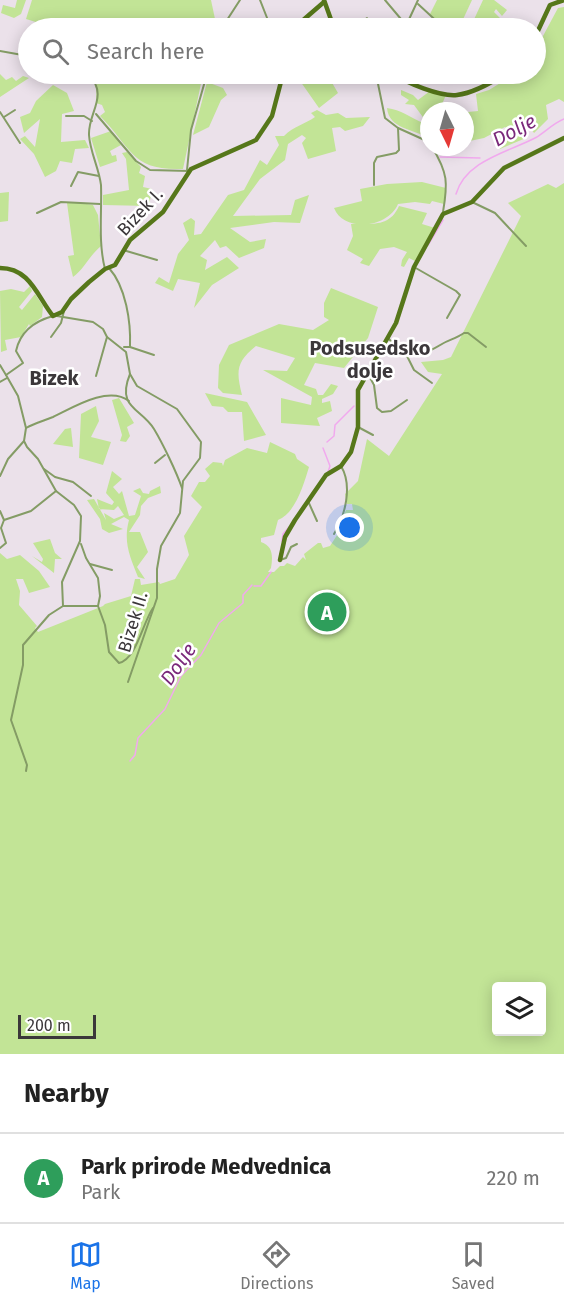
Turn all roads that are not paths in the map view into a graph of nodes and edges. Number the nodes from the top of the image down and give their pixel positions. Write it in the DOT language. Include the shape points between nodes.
graph roads {
  1 [pos="240,0"];
  2 [pos="260,0"];
  3 [pos="267,0"];
  4 [pos="385,0"];
  5 [pos="564,0"];
  6 [pos="324,1"];
  7 [pos="418,2"];
  8 [pos="549,2"];
  9 [pos="263,5"];
  10 [pos="228,18"];
  11 [pos="268,18"];
  12 [pos="305,18"];
  13 [pos="330,18"];
  14 [pos="398,18"];
  15 [pos="410,18"];
  16 [pos="434,18"];
  17 [pos="543,18"];
  18 [pos="0,51"];
  19 [pos="18,54"];
  20 [pos="96,84"];
  21 [pos="204,84"];
  22 [pos="280,84"];
  23 [pos="378,84"];
  24 [pos="413,84"];
  25 [pos="486,84"];
  26 [pos="15,110"];
  27 [pos="0,112"];
  28 [pos="95,113"];
  29 [pos="66,116"];
  30 [pos="4,117"];
  31 [pos="92,121"];
  32 [pos="398,128"];
  33 [pos="420,138"];
  34 [pos="564,138"];
  35 [pos="20,143"];
  36 [pos="437,156"];
  37 [pos="188,171"];
  38 [pos="99,176"];
  39 [pos="374,185"];
  40 [pos="71,186"];
  41 [pos="472,202"];
  42 [pos="100,204"];
  43 [pos="37,213"];
  44 [pos="443,214"];
  45 [pos="526,246"];
  46 [pos="123,250"];
  47 [pos="157,260"];
  48 [pos="414,267"];
  49 [pos="0,268"];
  50 [pos="107,268"];
  51 [pos="64,310"];
  52 [pos="55,316"];
  53 [pos="64,318"];
  54 [pos="447,318"];
  55 [pos="51,337"];
  56 [pos="107,337"];
  57 [pos="387,338"];
  58 [pos="122,347"];
  59 [pos="130,347"];
  60 [pos="486,347"];
  61 [pos="406,354"];
  62 [pos="154,355"];
  63 [pos="0,365"];
  64 [pos="130,374"];
  65 [pos="368,374"];
  66 [pos="96,376"];
  67 [pos="6,377"];
  68 [pos="0,382"];
  69 [pos="432,383"];
  70 [pos="407,400"];
  71 [pos="129,401"];
  72 [pos="358,427"];
  73 [pos="26,428"];
  74 [pos="373,435"];
  75 [pos="24,441"];
  76 [pos="165,455"];
  77 [pos="155,463"];
  78 [pos="341,466"];
  79 [pos="41,468"];
  80 [pos="0,476"];
  81 [pos="56,490"];
  82 [pos="183,491"];
  83 [pos="90,496"];
  84 [pos="308,501"];
  85 [pos="0,511"];
  86 [pos="4,520"];
  87 [pos="317,521"];
  88 [pos="334,534"];
  89 [pos="80,541"];
  90 [pos="297,544"];
  91 [pos="0,548"];
  92 [pos="280,560"];
  93 [pos="90,564"];
  94 [pos="111,570"];
  95 [pos="63,606"];
  96 [pos="98,606"];
  97 [pos="155,608"];
  98 [pos="128,682"];
  99 [pos="26,771"];
  1 -- 10 [label="street"];
  2 -- 9 [label="street"];
  3 -- 9 [label="street"];
  4 -- 14 [label="street"];
  5 -- 8 [label="street"];
  6 -- 12 [label="street"];
  6 -- 13 [label="street"];
  7 -- 15 [label="street"];
  7 -- 16 [label="street"];
  8 -- 17 [label="street"];
  9 -- 11 [label="street"];
  18 -- 19 [label="street"];
  20 -- 28 [label="street"];
  21 -- 37 [label="street" via="190,137"];
  22 -- 37 [label="street" via="272,116 256,140"];
  23 -- 32 [label="street" via="383,113"];
  24 -- 25 [label="street" via="457,95"];
  26 -- 30 [label="street"];
  27 -- 30 [label="street"];
  28 -- 31 [label="street"];
  28 -- 37 [label="street" via="136,162 150,170"];
  29 -- 31 [label="street" via="84,116"];
  30 -- 35 [label="street"];
  31 -- 38 [label="street" via="89,134"];
  32 -- 33 [label="street"];
  32 -- 39 [label="street" via="399,150 378,157 374,163"];
  34 -- 41 [label="street" via="504,168"];
  36 -- 44 [label="street" via="447,180"];
  37 -- 46 [label="street, Bizek I." via="163,212"];
  38 -- 40 [label="street" via="78,172"];
  38 -- 42 [label="street"];
  41 -- 44 [label="street"];
  41 -- 45 [label="street" via="495,213"];
  42 -- 43 [label="street" via="61,202"];
  42 -- 50 [label="street"];
  44 -- 48 [label="street"];
  46 -- 47 [label="street"];
  46 -- 50 [label="street, Bizek I." via="115,265"];
  48 -- 54 [label="street" via="460,296"];
  48 -- 57 [label="street" via="396,323"];
  49 -- 52 [label="street" via="27,277"];
  50 -- 51 [label="street, Bizek I."];
  50 -- 59 [label="street" via="116,276 130,321"];
  51 -- 52 [label="street, Bizek I."];
  51 -- 53 [label="street"];
  52 -- 53 [label="street"];
  52 -- 67 [label="street" via="38,321 22,335 16,351 23,363"];
  53 -- 55 [label="street"];
  53 -- 56 [label="street" via="93,322"];
  56 -- 58 [label="street"];
  56 -- 66 [label="street"];
  57 -- 61 [label="street"];
  57 -- 65 [label="street"];
  58 -- 59 [label="street"];
  58 -- 64 [label="street, Bizek II."];
  59 -- 62 [label="street"];
  60 -- 61 [label="street" via="464,333 427,355"];
  61 -- 69 [label="street" via="414,370"];
  63 -- 67 [label="street"];
  64 -- 71 [label="street"];
  64 -- 82 [label="street, Bizek II." via="143,392 177,409 201,442 200,458 183,481"];
  65 -- 70 [label="street" via="377,408 382,412"];
  65 -- 72 [label="street" via="356,396"];
  67 -- 68 [label="street"];
  67 -- 73 [label="street" via="18,396"];
  71 -- 73 [label="street" via="119,395 90,400"];
  71 -- 76 [label="street" via="154,429"];
  72 -- 74 [label="street"];
  72 -- 78 [label="street" via="351,452"];
  73 -- 75 [label="street"];
  75 -- 79 [label="street"];
  75 -- 80 [label="street" via="8,459"];
  76 -- 77 [label="street"];
  76 -- 82 [label="street"];
  78 -- 84 [label="street" via="326,475"];
  78 -- 88 [label="street" via="346,480 346,507"];
  79 -- 81 [label="street"];
  79 -- 83 [label="street" via="73,482"];
  81 -- 86 [label="street" via="31,511"];
  81 -- 89 [label="street" via="80,513"];
  82 -- 97 [label="street, Bizek II." via="180,513 159,552"];
  84 -- 87 [label="street"];
  84 -- 92 [label="street" via="285,537"];
  85 -- 86 [label="street"];
  86 -- 91 [label="street" via="1,526 6,543"];
  89 -- 93 [label="street"];
  89 -- 95 [label="street" via="63,579"];
  90 -- 92 [label="street"];
  93 -- 94 [label="street"];
  93 -- 96 [label="street" via="98,578"];
  95 -- 96 [label="street"];
  95 -- 99 [label="street" via="49,615 23,645 11,720"];
  96 -- 97 [label="street" via="109,652 119,663 133,652"];
  97 -- 98 [label="street, Bizek II."];
}
